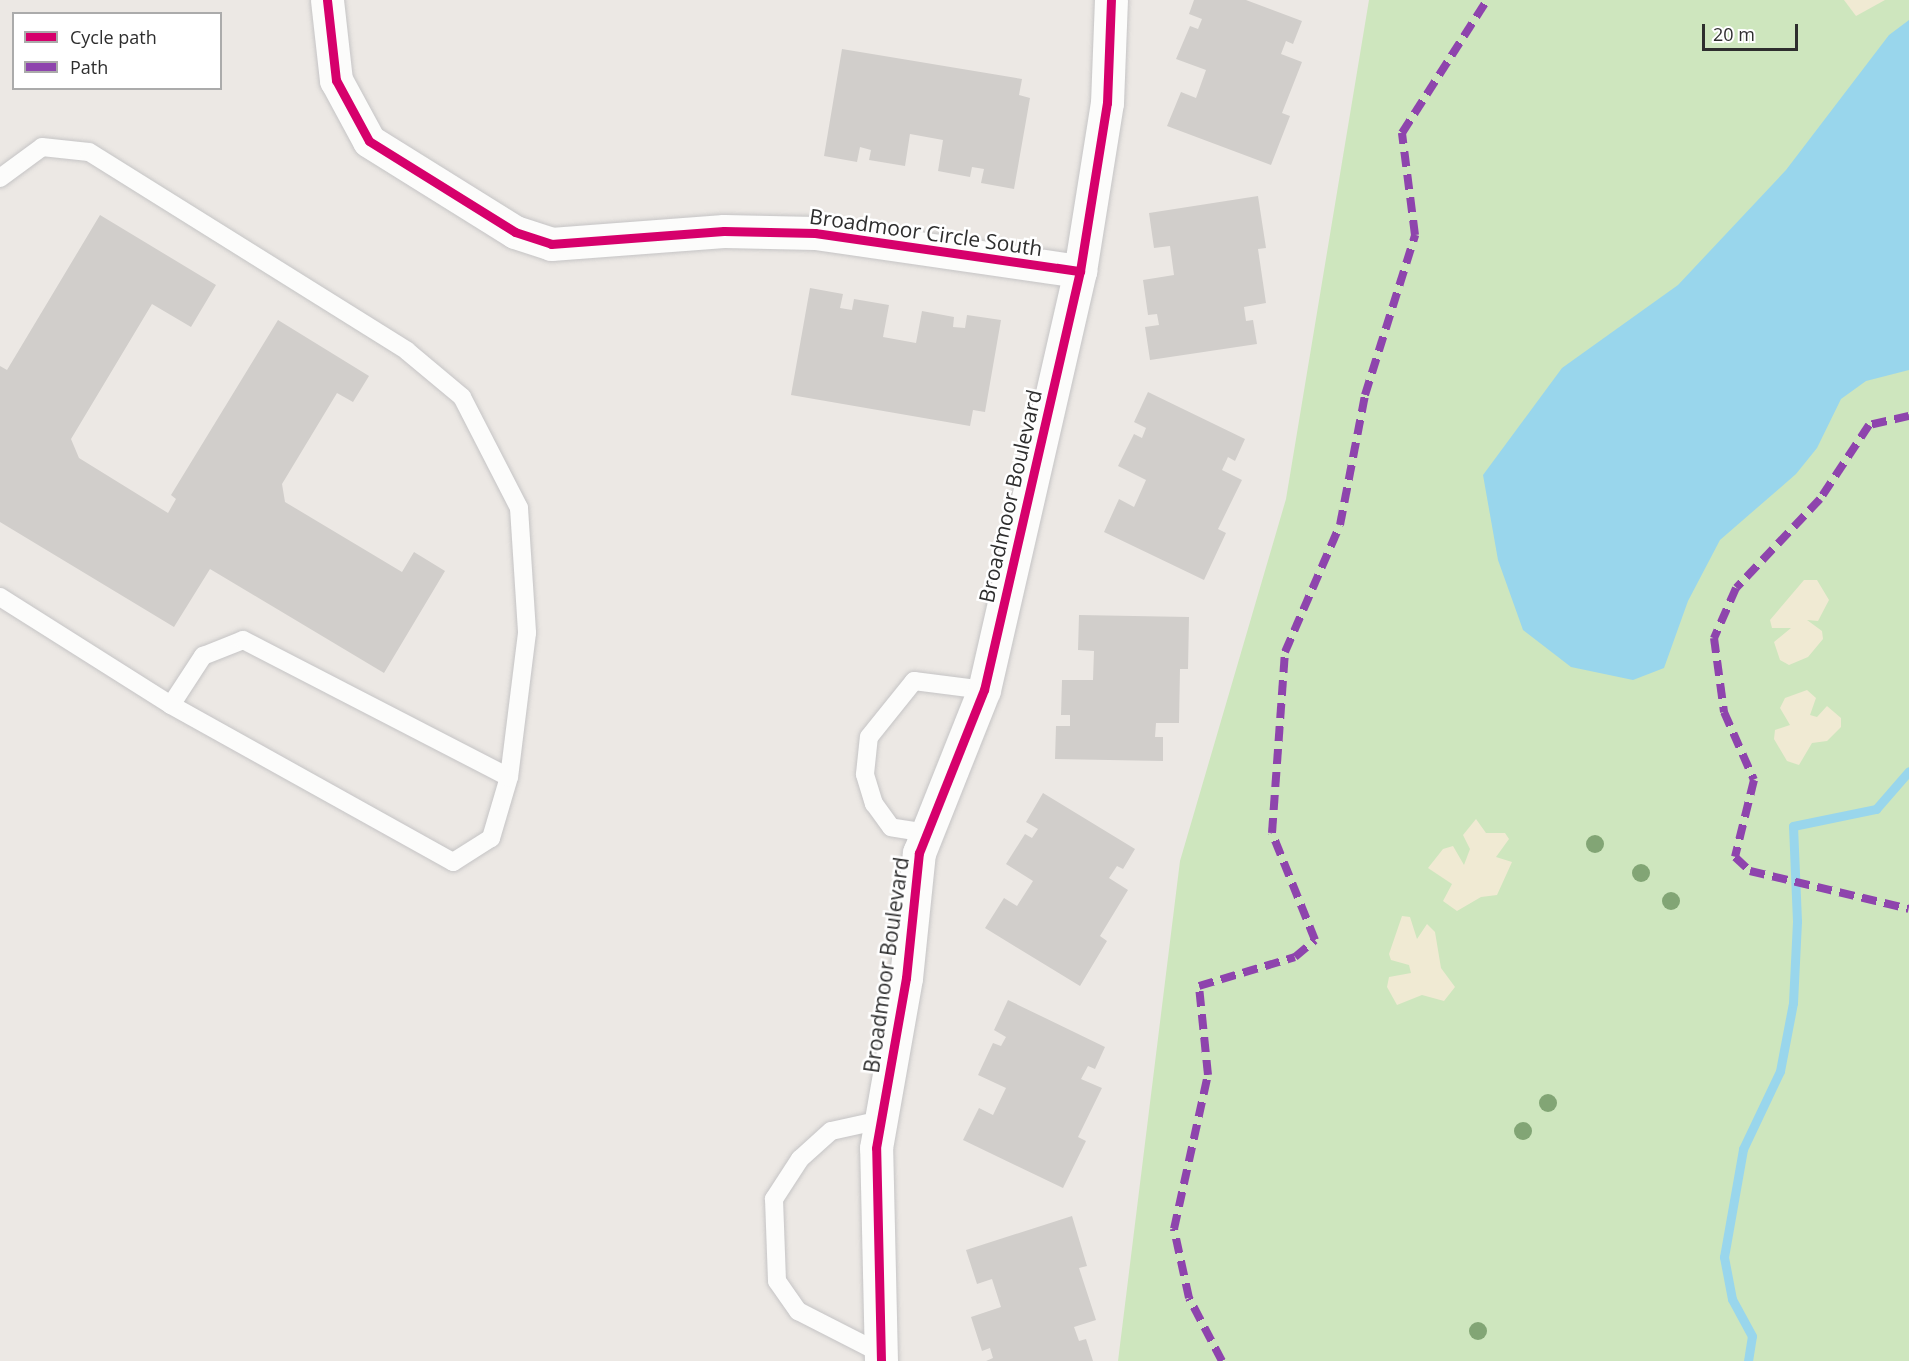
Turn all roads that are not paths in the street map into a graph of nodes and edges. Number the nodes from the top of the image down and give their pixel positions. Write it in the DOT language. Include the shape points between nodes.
graph roads {
  1 [pos="327,0"];
  2 [pos="1111,0"];
  3 [pos="0,178"];
  4 [pos="1080,271"];
  5 [pos="0,597"];
  6 [pos="984,690"];
  7 [pos="171,705"];
  8 [pos="509,777"];
  9 [pos="927,833"];
  10 [pos="881,1120"];
  11 [pos="882,1357"];
  1 -- 4 [label="street, Broadmoor Circle South" via="336,80 369,141 515,232 551,244 724,231 815,233"];
  2 -- 4 [label="street, Broadmoor Boulevard" via="1107,103"];
  3 -- 8 [label="lane" via="42,147 89,152 407,351 462,397 519,508 527,633"];
  4 -- 6 [label="street, Broadmoor Boulevard"];
  5 -- 7 [label="lane"];
  6 -- 9 [label="street, Broadmoor Boulevard"];
  6 -- 9 [label="lane" via="914,681 869,737 865,774 874,804 891,827"];
  7 -- 8 [label="lane" via="203,656 243,640"];
  7 -- 8 [label="lane" via="453,862 491,838"];
  9 -- 10 [label="street, Broadmoor Boulevard" via="919,853 906,978"];
  10 -- 11 [label="street, Broadmoor Boulevard" via="876,1148"];
  10 -- 11 [label="lane" via="831,1131 800,1160 774,1199 777,1281 782,1289 798,1311"];
}
